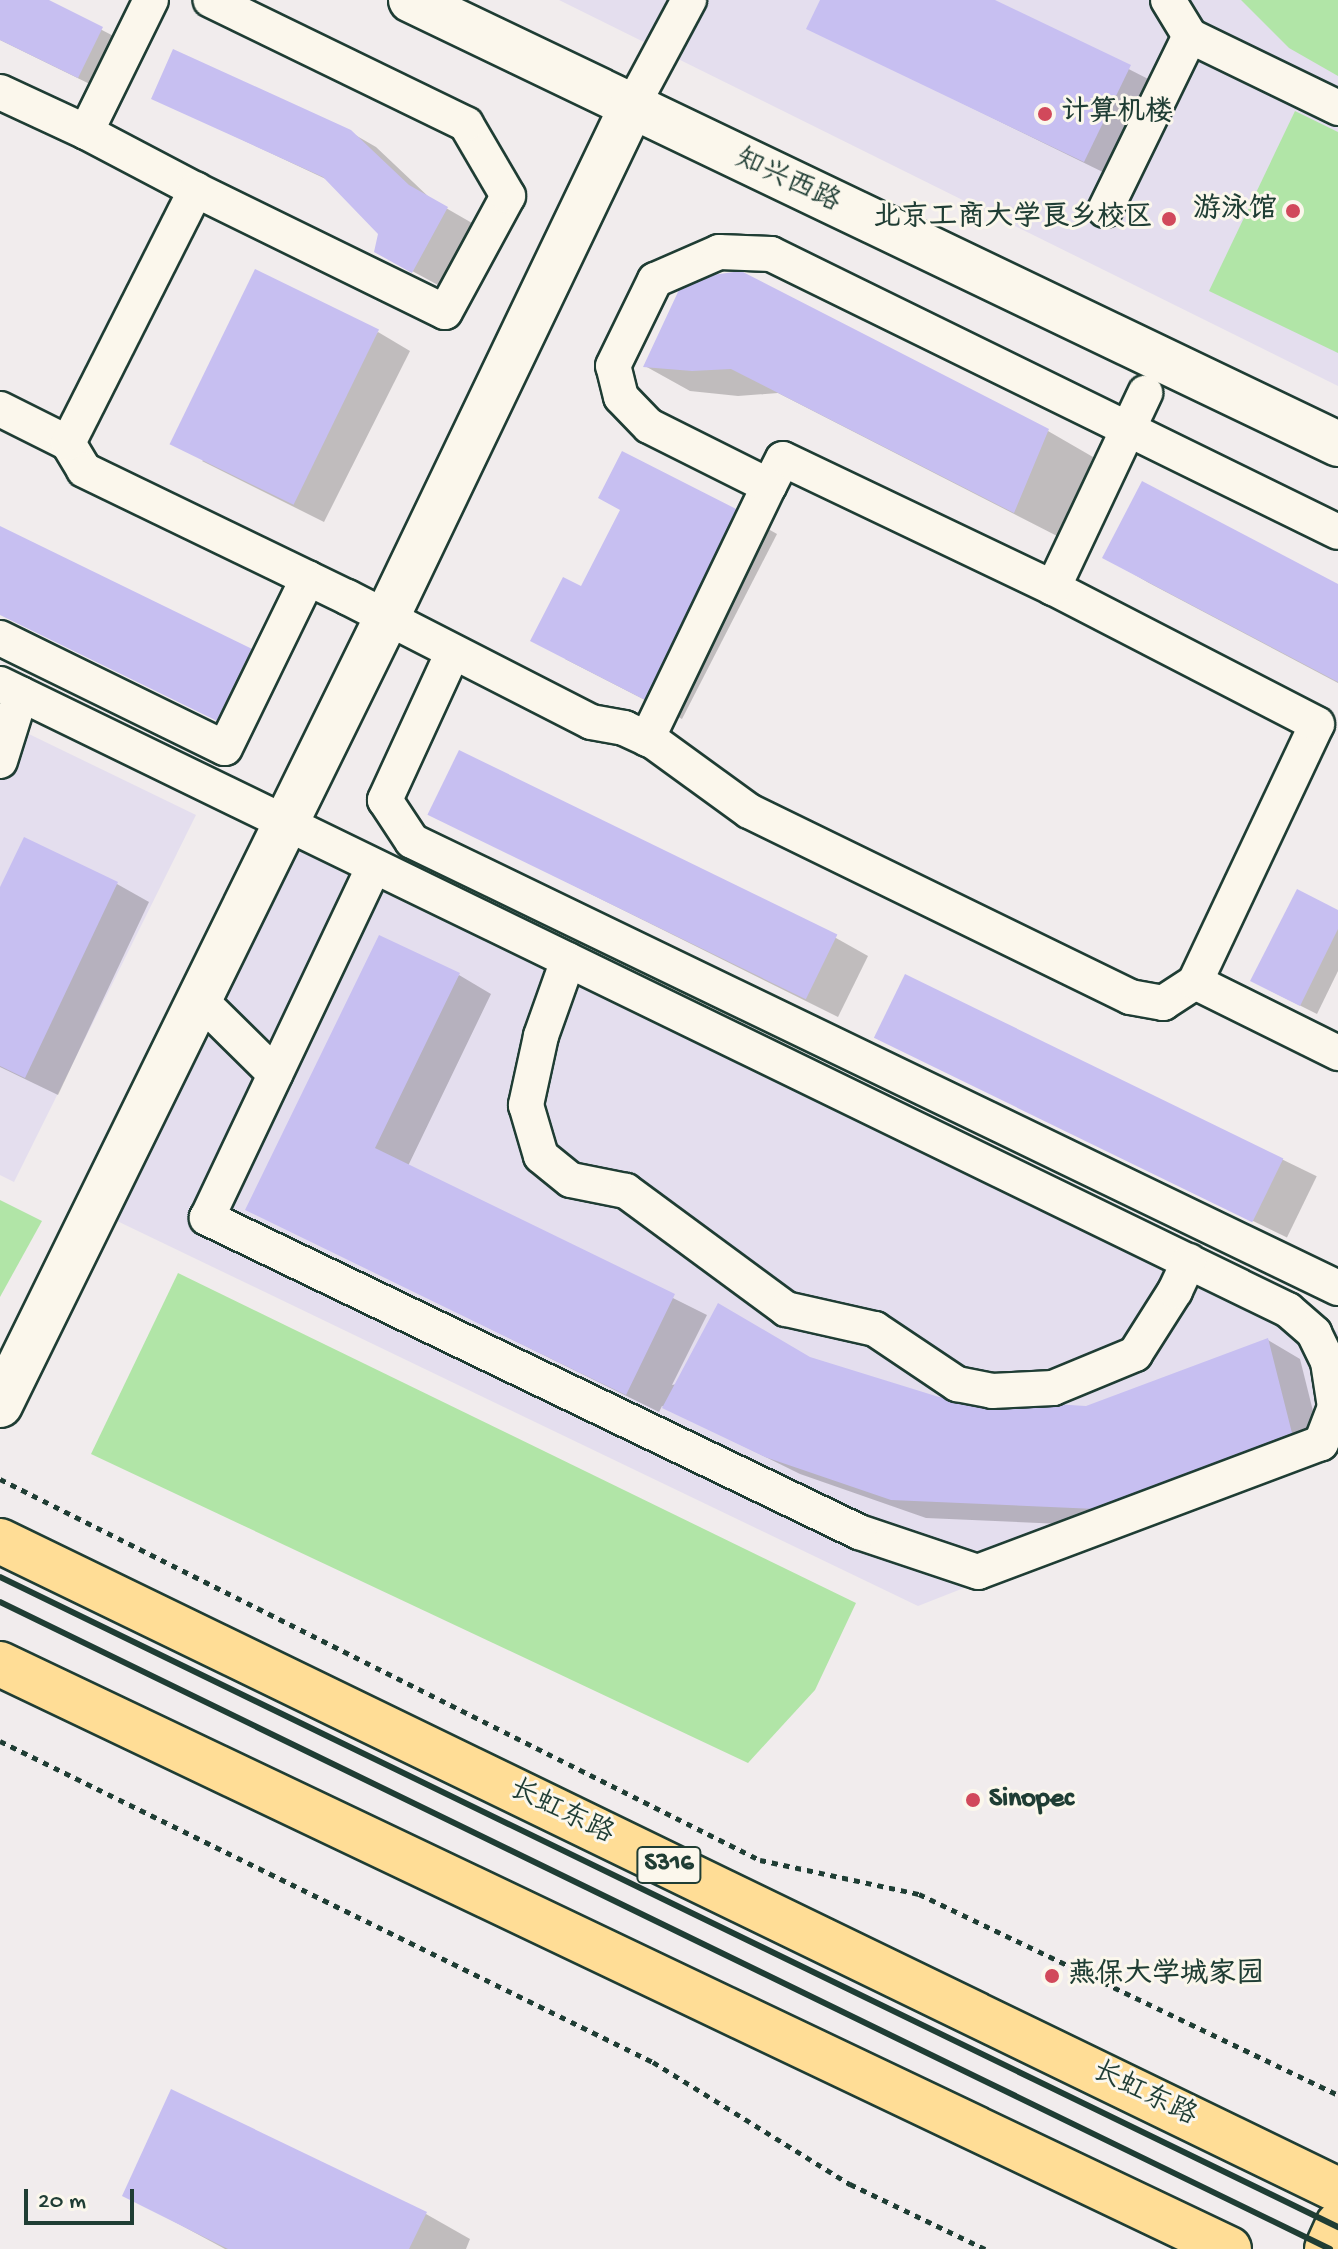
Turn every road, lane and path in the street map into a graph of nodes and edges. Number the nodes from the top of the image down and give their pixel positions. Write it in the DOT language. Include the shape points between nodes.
graph roads {
  1 [pos="151,0"];
  2 [pos="211,0"];
  3 [pos="411,0"];
  4 [pos="689,0"];
  5 [pos="1168,0"];
  6 [pos="1190,36"];
  7 [pos="0,92"];
  8 [pos="631,108"];
  9 [pos="1338,108"];
  10 [pos="86,132"];
  11 [pos="196,190"];
  12 [pos="1105,210"];
  13 [pos="1145,393"];
  14 [pos="0,409"];
  15 [pos="1127,429"];
  16 [pos="68,443"];
  17 [pos="1338,444"];
  18 [pos="769,486"];
  19 [pos="1338,532"];
  20 [pos="308,578"];
  21 [pos="1053,588"];
  22 [pos="386,619"];
  23 [pos="0,638"];
  24 [pos="453,652"];
  25 [pos="10,689"];
  26 [pos="1328,729"];
  27 [pos="647,739"];
  28 [pos="0,761"];
  29 [pos="286,823"];
  30 [pos="374,867"];
  31 [pos="568,960"];
  32 [pos="1195,982"];
  33 [pos="199,999"];
  34 [pos="1338,1053"];
  35 [pos="275,1074"];
  36 [pos="1189,1261"];
  37 [pos="1338,1288"];
  38 [pos="0,1405"];
  39 [pos="0,1479"];
  40 [pos="0,1541"];
  41 [pos="0,1664"];
  42 [pos="0,1741"];
  43 [pos="1338,2095"];
  44 [pos="1338,2190"];
  45 [pos="1338,2224"];
  46 [pos="985,2249"];
  47 [pos="1229,2249"];
  48 [pos="1327,2249"];
  1 -- 10 [label="street"];
  2 -- 11 [label="street" via="466,124 508,196 445,312"];
  3 -- 8 [label="street, 知兴西路"];
  4 -- 8 [label="street"];
  5 -- 6 [label="street"];
  6 -- 9 [label="street"];
  6 -- 12 [label="street"];
  7 -- 10 [label="street"];
  8 -- 17 [label="street, 知兴西路"];
  8 -- 22 [label="street"];
  10 -- 11 [label="street"];
  11 -- 16 [label="street"];
  13 -- 15 [label="street"];
  14 -- 16 [label="street"];
  15 -- 18 [label="street" via="771,254 719,252 655,280 613,366 621,397 649,426"];
  15 -- 19 [label="street"];
  15 -- 21 [label="street"];
  16 -- 20 [label="street" via="84,470"];
  18 -- 21 [label="street" via="783,459"];
  18 -- 27 [label="street"];
  20 -- 22 [label="street"];
  20 -- 23 [label="street" via="225,748"];
  21 -- 26 [label="street"];
  22 -- 24 [label="street"];
  22 -- 29 [label="street"];
  24 -- 27 [label="street" via="591,722"];
  24 -- 37 [label="street" via="385,800 412,841"];
  25 -- 28 [label="street"];
  25 -- 29 [label="street"];
  26 -- 32 [label="street"];
  27 -- 32 [label="street" via="749,811 1130,997 1163,1003"];
  29 -- 30 [label="street"];
  29 -- 33 [label="street"];
  30 -- 31 [label="street"];
  30 -- 35 [label="street"];
  31 -- 36 [label="street"];
  31 -- 36 [label="street" via="541,1036 526,1105 541,1156 571,1180 626,1191 786,1309 875,1329 957,1384 992,1391 1053,1388 1135,1354"];
  32 -- 34 [label="street"];
  33 -- 35 [label="street"];
  33 -- 38 [label="street"];
  35 -- 36 [label="street" via="207,1218 859,1532 978,1572 1321,1443 1335,1407 1328,1362 1314,1333 1288,1310"];
  39 -- 43 [label="path, 长虹东路" via="760,1860 919,1894"];
  40 -- 44 [label="main road, 长虹东路 / S316"];
  41 -- 47 [label="main road"];
  42 -- 46 [label="path" via="653,2062 850,2184"];
  45 -- 48 [label="main road"];
}
